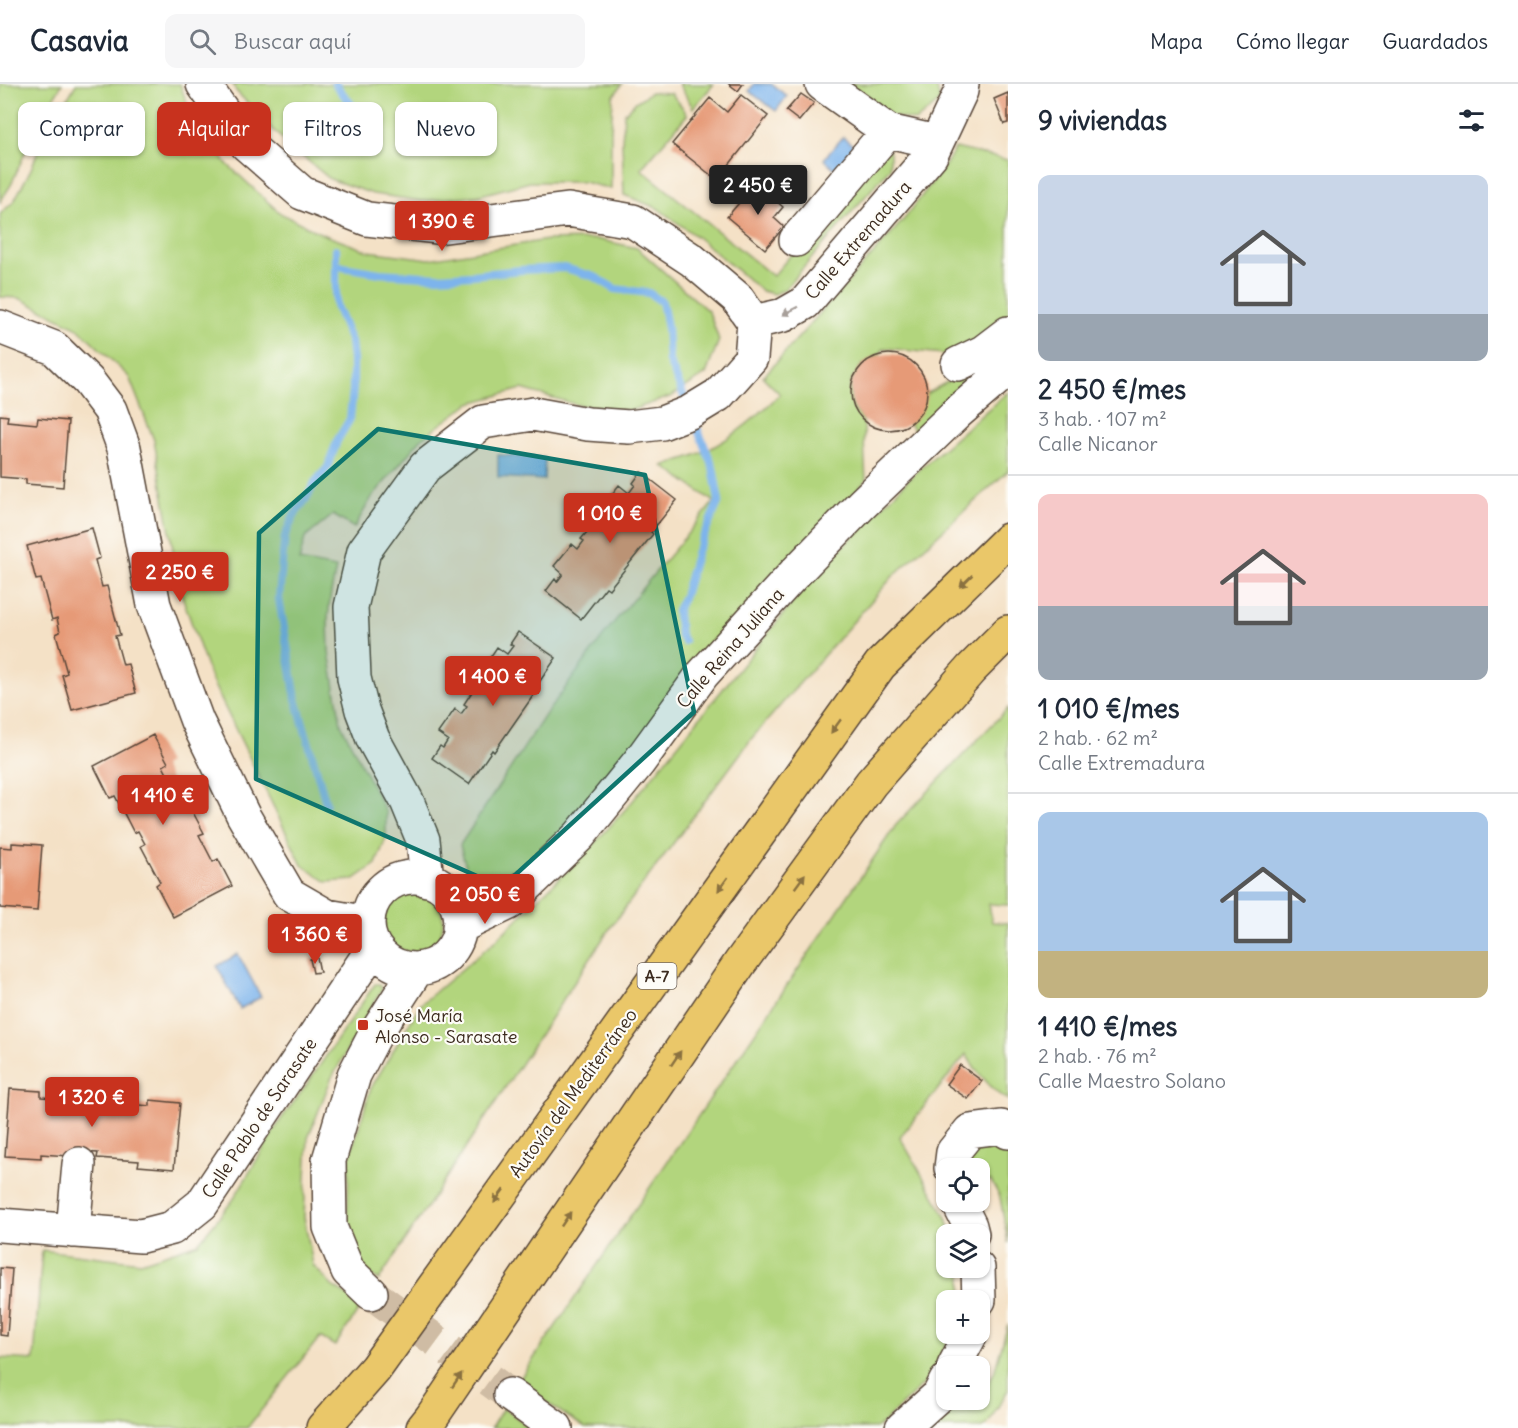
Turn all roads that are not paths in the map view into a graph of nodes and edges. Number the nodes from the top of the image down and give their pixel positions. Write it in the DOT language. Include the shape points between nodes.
graph roads {
  1 [pos="203,84"];
  2 [pos="822,84"];
  3 [pos="962,84"];
  4 [pos="888,131"];
  5 [pos="937,142"];
  6 [pos="796,240"];
  7 [pos="754,322"];
  8 [pos="0,327"];
  9 [pos="1008,333"];
  10 [pos="958,364"];
  11 [pos="1008,369"];
  12 [pos="1008,540"];
  13 [pos="1008,633"];
  14 [pos="427,880"];
  15 [pos="459,927"];
  16 [pos="371,935"];
  17 [pos="417,969"];
  18 [pos="1008,1132"];
  19 [pos="952,1158"];
  20 [pos="79,1164"];
  21 [pos="0,1225"];
  22 [pos="73,1231"];
  23 [pos="370,1293"];
  24 [pos="510,1395"];
  25 [pos="936,1398"];
  26 [pos="323,1428"];
  27 [pos="423,1428"];
  28 [pos="556,1428"];
  29 [pos="902,1428"];
  1 -- 7 [label="street" via="247,146 302,193 367,219 438,227 568,210 633,221 701,267 737,298"];
  2 -- 4 [label="street"];
  3 -- 5 [label="street, Calle Extremadura"];
  4 -- 5 [label="street"];
  4 -- 6 [label="street"];
  5 -- 7 [label="street, Calle Extremadura, one-way" via="931,155 805,303 784,315"];
  7 -- 14 [label="street" via="752,358 718,395 662,423 630,427 533,414 483,422 425,467 364,551 351,607 354,678 373,739 423,840"];
  8 -- 16 [label="street" via="54,348 88,381 110,410 124,448 154,604 197,722 243,815 289,894"];
  9 -- 10 [label="street"];
  11 -- 15 [label="street, Calle Reina Juliana" via="861,505 787,582 702,675 579,836 509,903"];
  12 -- 26 [label="highway, Autovía del Mediterráneo / A-7, one-way" via="880,665 375,1369"];
  27 -- 13 [label="highway, one-way" via="740,963 871,783 971,669"];
  14 -- 15 [label="street" via="452,898"];
  14 -- 16 [label="street" via="402,879 380,892 369,911"];
  15 -- 17 [label="street" via="451,951 430,966"];
  16 -- 17 [label="street" via="382,957 392,964"];
  16 -- 22 [label="street, Calle Pablo de Sarasate" via="202,1204 172,1228 141,1236"];
  17 -- 23 [label="street" via="354,1075 329,1160 330,1227 348,1271"];
  18 -- 19 [label="street" via="1001,1127 970,1131"];
  20 -- 22 [label="street"];
  21 -- 22 [label="street, Calle Pablo de Sarasate"];
  24 -- 28 [label="street"];
  25 -- 29 [label="street"];
}
